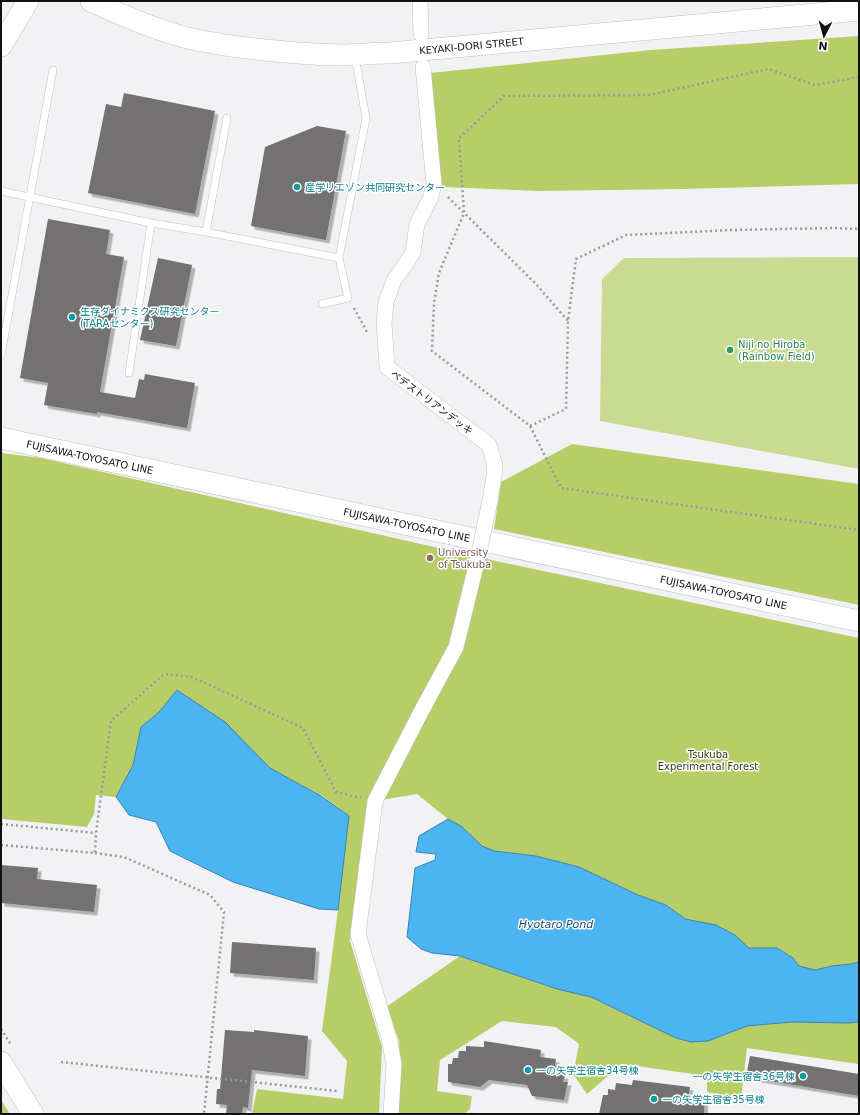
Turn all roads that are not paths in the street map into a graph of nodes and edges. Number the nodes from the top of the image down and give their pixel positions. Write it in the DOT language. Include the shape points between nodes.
graph roads {
  1 [pos="28,1"];
  2 [pos="91,1"];
  3 [pos="420,1"];
  4 [pos="859,10"];
  5 [pos="421,34"];
  6 [pos="1,46"];
  7 [pos="355,54"];
  8 [pos="423,67"];
  9 [pos="53,70"];
  10 [pos="227,118"];
  11 [pos="1,191"];
  12 [pos="30,197"];
  13 [pos="151,223"];
  14 [pos="206,232"];
  15 [pos="339,258"];
  16 [pos="322,304"];
  17 [pos="1,355"];
  18 [pos="129,373"];
  19 [pos="1,438"];
  20 [pos="859,621"];
  21 [pos="1,1062"];
  22 [pos="34,1114"];
  23 [pos="391,1114"];
  1 -- 6 [label="street"];
  2 -- 7 [label="street, KEYAKI-DORI STREET" via="161,30 196,40 303,54"];
  3 -- 5 [label="street"];
  4 -- 7 [label="street, KEYAKI-DORI STREET" via="390,53"];
  7 -- 15 [label="lane" via="366,118"];
  8 -- 23 [label="street, ペデストリアンデッキ, bridge" via="434,184 417,224 413,252 394,280 386,302 384,323 387,367 489,445 495,465 477,562 456,647 375,801 358,934 394,1064"];
  9 -- 12 [label="lane"];
  10 -- 14 [label="lane"];
  11 -- 12 [label="lane"];
  12 -- 13 [label="lane"];
  12 -- 17 [label="lane"];
  13 -- 14 [label="lane"];
  13 -- 18 [label="lane"];
  14 -- 15 [label="lane"];
  15 -- 16 [label="lane" via="348,298"];
  19 -- 20 [label="street, FUJISAWA-TOYOSATO LINE"];
  21 -- 22 [label="street"];
}
